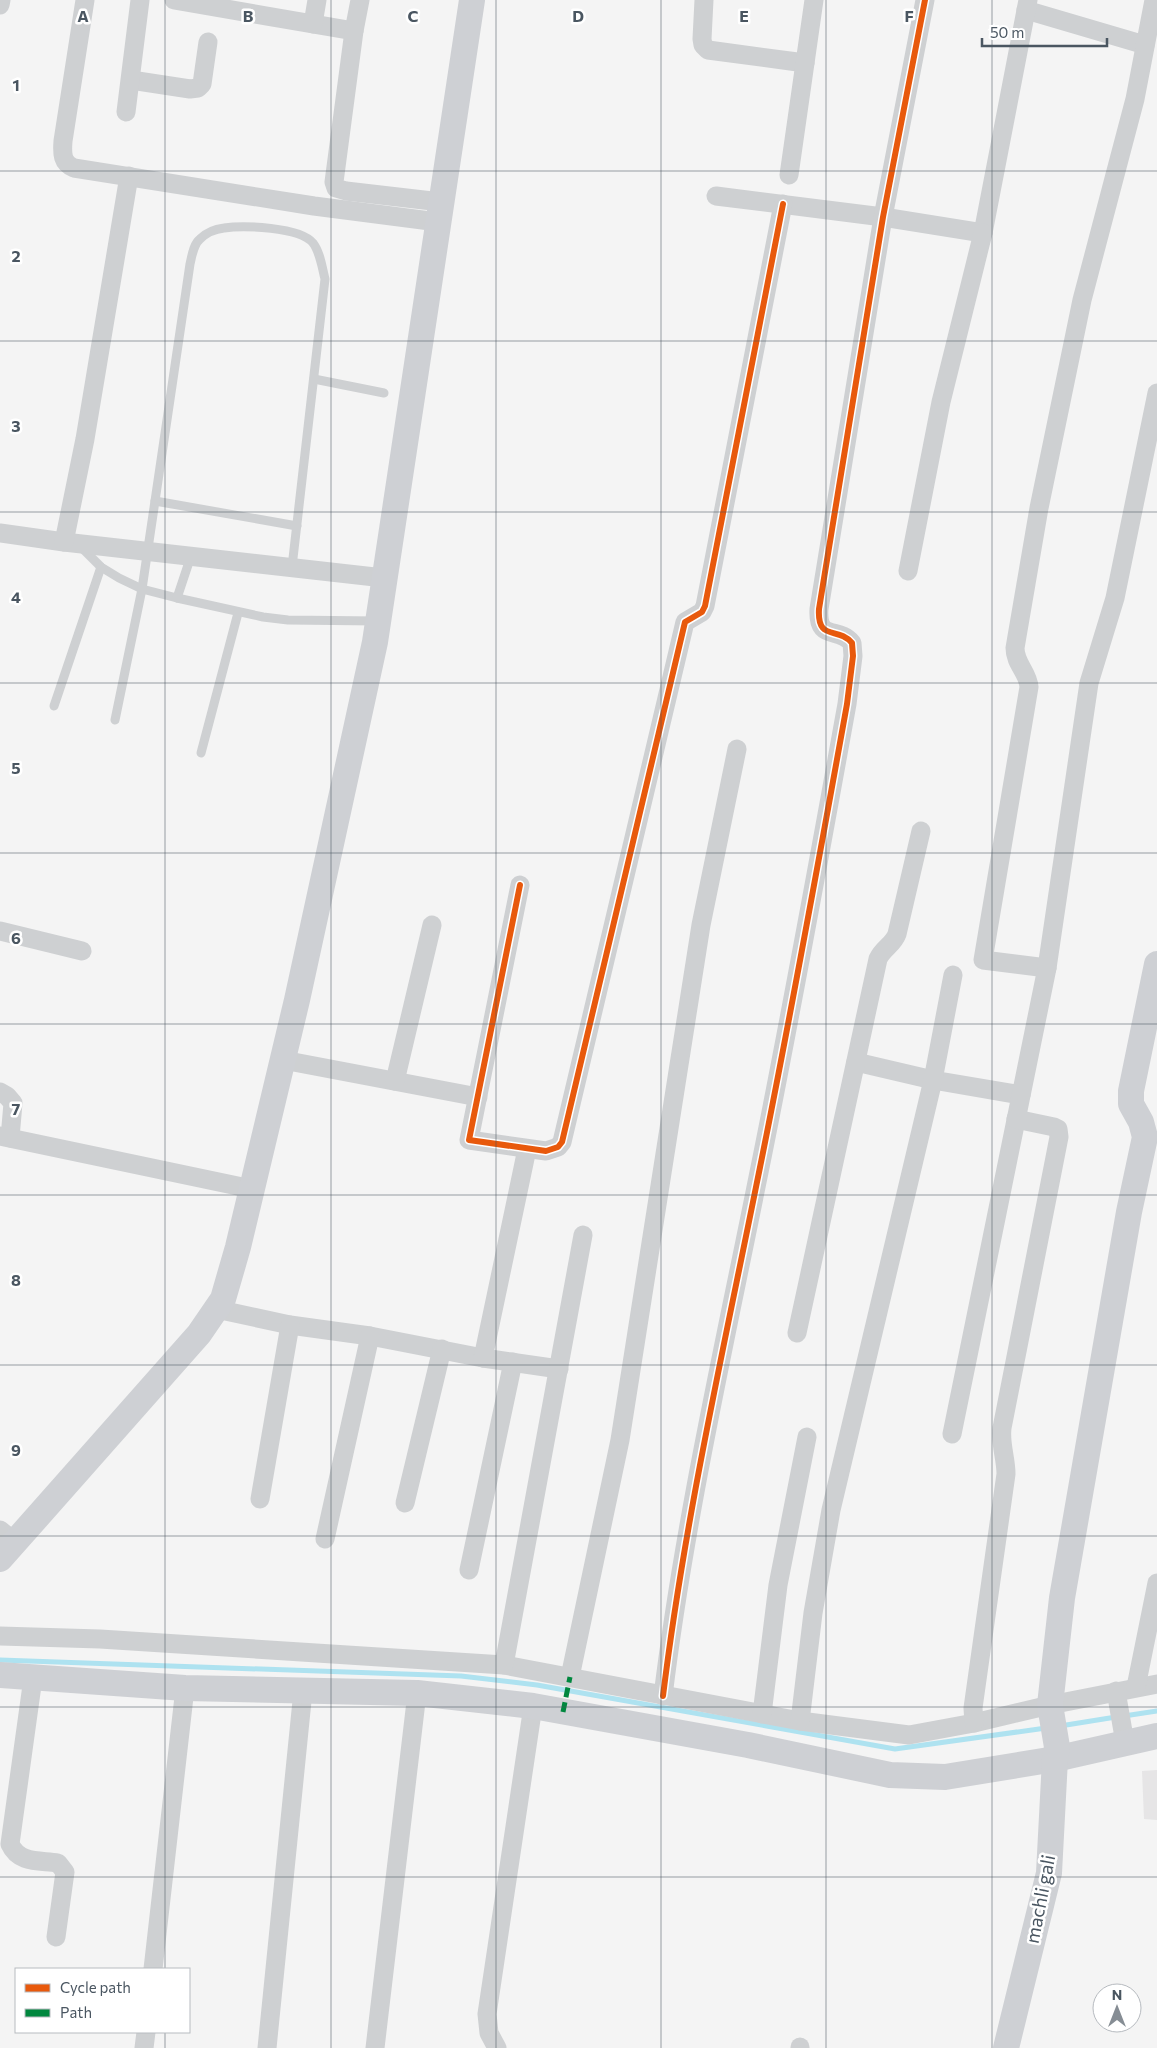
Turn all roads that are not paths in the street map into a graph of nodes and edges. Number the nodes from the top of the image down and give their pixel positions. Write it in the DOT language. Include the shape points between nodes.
graph roads {
  1 [pos="1,0"];
  2 [pos="86,0"];
  3 [pos="140,0"];
  4 [pos="174,0"];
  5 [pos="317,0"];
  6 [pos="360,0"];
  7 [pos="472,0"];
  8 [pos="704,0"];
  9 [pos="814,0"];
  10 [pos="925,0"];
  11 [pos="1154,0"];
  12 [pos="0,5"];
  13 [pos="1027,5"];
  14 [pos="313,24"];
  15 [pos="354,31"];
  16 [pos="208,42"];
  17 [pos="1145,45"];
  18 [pos="805,64"];
  19 [pos="131,80"];
  20 [pos="126,112"];
  21 [pos="789,175"];
  22 [pos="130,176"];
  23 [pos="716,196"];
  24 [pos="783,204"];
  25 [pos="440,212"];
  26 [pos="883,218"];
  27 [pos="984,233"];
  28 [pos="314,379"];
  29 [pos="384,393"];
  30 [pos="1157,393"];
  31 [pos="155,501"];
  32 [pos="297,526"];
  33 [pos="0,533"];
  34 [pos="70,543"];
  35 [pos="148,551"];
  36 [pos="191,556"];
  37 [pos="101,567"];
  38 [pos="292,567"];
  39 [pos="908,571"];
  40 [pos="384,578"];
  41 [pos="142,589"];
  42 [pos="177,598"];
  43 [pos="238,613"];
  44 [pos="378,621"];
  45 [pos="54,706"];
  46 [pos="115,720"];
  47 [pos="737,749"];
  48 [pos="201,754"];
  49 [pos="920,831"];
  50 [pos="520,885"];
  51 [pos="432,925"];
  52 [pos="0,931"];
  53 [pos="82,951"];
  54 [pos="1157,964"];
  55 [pos="1047,968"];
  56 [pos="953,975"];
  57 [pos="283,1060"];
  58 [pos="856,1062"];
  59 [pos="933,1080"];
  60 [pos="395,1081"];
  61 [pos="0,1092"];
  62 [pos="1021,1095"];
  63 [pos="478,1097"];
  64 [pos="1016,1119"];
  65 [pos="5,1137"];
  66 [pos="527,1149"];
  67 [pos="252,1189"];
  68 [pos="583,1235"];
  69 [pos="216,1309"];
  70 [pos="290,1325"];
  71 [pos="797,1333"];
  72 [pos="370,1336"];
  73 [pos="442,1349"];
  74 [pos="483,1358"];
  75 [pos="513,1362"];
  76 [pos="559,1369"];
  77 [pos="952,1434"];
  78 [pos="807,1437"];
  79 [pos="260,1499"];
  80 [pos="405,1503"];
  81 [pos="325,1539"];
  82 [pos="5,1544"];
  83 [pos="469,1570"];
  84 [pos="1157,1582"];
  85 [pos="0,1636"];
  86 [pos="504,1665"];
  87 [pos="0,1675"];
  88 [pos="570,1677"];
  89 [pos="33,1678"];
  90 [pos="1157,1684"];
  91 [pos="1136,1687"];
  92 [pos="185,1688"];
  93 [pos="304,1691"];
  94 [pos="417,1693"];
  95 [pos="663,1696"];
  96 [pos="1116,1696"];
  97 [pos="533,1706"];
  98 [pos="1051,1711"];
  99 [pos="762,1714"];
  100 [pos="800,1721"];
  101 [pos="974,1724"];
  102 [pos="1157,1736"];
  103 [pos="1124,1737"];
  104 [pos="1056,1753"];
  105 [pos="56,1937"];
  106 [pos="153,1968"];
  107 [pos="146,2033"];
  108 [pos="144,2048"];
  109 [pos="267,2048"];
  110 [pos="375,2048"];
  111 [pos="498,2048"];
  112 [pos="1006,2048"];
  1 -- 12 [label="street"];
  2 -- 22 [label="street" via="62,157 74,168"];
  3 -- 19 [label="street"];
  4 -- 14 [label="street"];
  5 -- 14 [label="street"];
  6 -- 15 [label="street"];
  7 -- 25 [label="street"];
  8 -- 18 [label="street" via="702,39 708,50"];
  9 -- 18 [label="street"];
  10 -- 26 [label="street"];
  11 -- 17 [label="street"];
  13 -- 17 [label="street"];
  13 -- 27 [label="street"];
  14 -- 15 [label="street"];
  15 -- 25 [label="street" via="334,182 336,188"];
  16 -- 19 [label="street" via="202,84 198,88"];
  17 -- 55 [label="street" via="1135,99 1082,300 1014,648 1017,663 1029,687 983,960"];
  18 -- 21 [label="street"];
  19 -- 20 [label="street"];
  22 -- 25 [label="street" via="314,206"];
  22 -- 34 [label="street" via="86,429"];
  23 -- 24 [label="street"];
  24 -- 26 [label="street"];
  24 -- 66 [label="street" via="705,606 702,612 685,622 562,1142 554,1150"];
  25 -- 40 [label="street"];
  26 -- 27 [label="street"];
  26 -- 95 [label="street" via="818,617 822,628 852,643 846,704 790,1020 674,1607"];
  27 -- 39 [label="street" via="941,402"];
  28 -- 29 [label="lane"];
  28 -- 31 [label="lane" via="325,279 313,243 288,231 223,228 209,232 194,248 190,264"];
  28 -- 32 [label="lane"];
  30 -- 55 [label="street" via="1115,598 1089,683"];
  31 -- 32 [label="lane"];
  31 -- 35 [label="lane"];
  32 -- 38 [label="lane"];
  33 -- 34 [label="street"];
  34 -- 35 [label="street"];
  34 -- 37 [label="lane"];
  35 -- 36 [label="street"];
  35 -- 41 [label="lane"];
  36 -- 38 [label="street"];
  36 -- 42 [label="lane"];
  37 -- 41 [label="lane"];
  37 -- 45 [label="lane"];
  38 -- 40 [label="street"];
  40 -- 44 [label="street"];
  41 -- 42 [label="lane"];
  41 -- 46 [label="lane"];
  42 -- 43 [label="lane"];
  43 -- 44 [label="lane" via="288,620"];
  43 -- 48 [label="lane"];
  44 -- 57 [label="street"];
  47 -- 88 [label="street" via="701,925 620,1440"];
  49 -- 58 [label="street" via="898,934 878,959"];
  50 -- 63 [label="street"];
  51 -- 60 [label="street"];
  52 -- 53 [label="street"];
  54 -- 98 [label="street, machli gali" via="1131,1091 1131,1104 1145,1136 1062,1598"];
  55 -- 62 [label="street"];
  56 -- 59 [label="street"];
  57 -- 60 [label="street"];
  57 -- 67 [label="street"];
  58 -- 59 [label="street"];
  58 -- 71 [label="street"];
  59 -- 62 [label="street"];
  59 -- 100 [label="street" via="831,1510"];
  60 -- 63 [label="street"];
  61 -- 65 [label="street" via="13,1103"];
  62 -- 64 [label="street"];
  63 -- 66 [label="street" via="469,1140"];
  64 -- 77 [label="street"];
  64 -- 101 [label="street" via="1054,1127 1058,1129 1059,1136 1002,1428 1006,1474 973,1708"];
  65 -- 67 [label="street"];
  66 -- 74 [label="street"];
  67 -- 69 [label="street" via="223,1299"];
  68 -- 76 [label="street"];
  69 -- 70 [label="street"];
  69 -- 82 [label="street" via="199,1334"];
  70 -- 72 [label="street"];
  70 -- 79 [label="street"];
  72 -- 73 [label="street"];
  72 -- 81 [label="street"];
  73 -- 74 [label="street"];
  73 -- 80 [label="street"];
  74 -- 75 [label="street"];
  75 -- 76 [label="street"];
  75 -- 83 [label="street"];
  76 -- 86 [label="street"];
  78 -- 99 [label="street" via="778,1585"];
  84 -- 91 [label="street"];
  85 -- 86 [label="street" via="100,1639"];
  86 -- 88 [label="street"];
  87 -- 89 [label="street"];
  88 -- 95 [label="street"];
  89 -- 92 [label="street"];
  89 -- 105 [label="street" via="10,1844 13,1852 23,1859 58,1863 66,1872"];
  90 -- 91 [label="street"];
  91 -- 96 [label="street"];
  92 -- 93 [label="street"];
  92 -- 106 [label="street"];
  93 -- 94 [label="street"];
  93 -- 109 [label="street"];
  94 -- 97 [label="street"];
  94 -- 110 [label="street"];
  95 -- 99 [label="street"];
  96 -- 98 [label="street"];
  96 -- 103 [label="street"];
  97 -- 104 [label="street" via="748,1745 890,1775 945,1777"];
  97 -- 111 [label="street" via="487,2014 489,2034"];
  98 -- 101 [label="street"];
  98 -- 104 [label="street, machli gali"];
  99 -- 100 [label="street"];
  100 -- 101 [label="street" via="910,1734"];
  102 -- 103 [label="street"];
  103 -- 104 [label="street"];
  104 -- 112 [label="street, machli gali" via="1049,1873"];
  107 -- 108 [label="street"];
}
